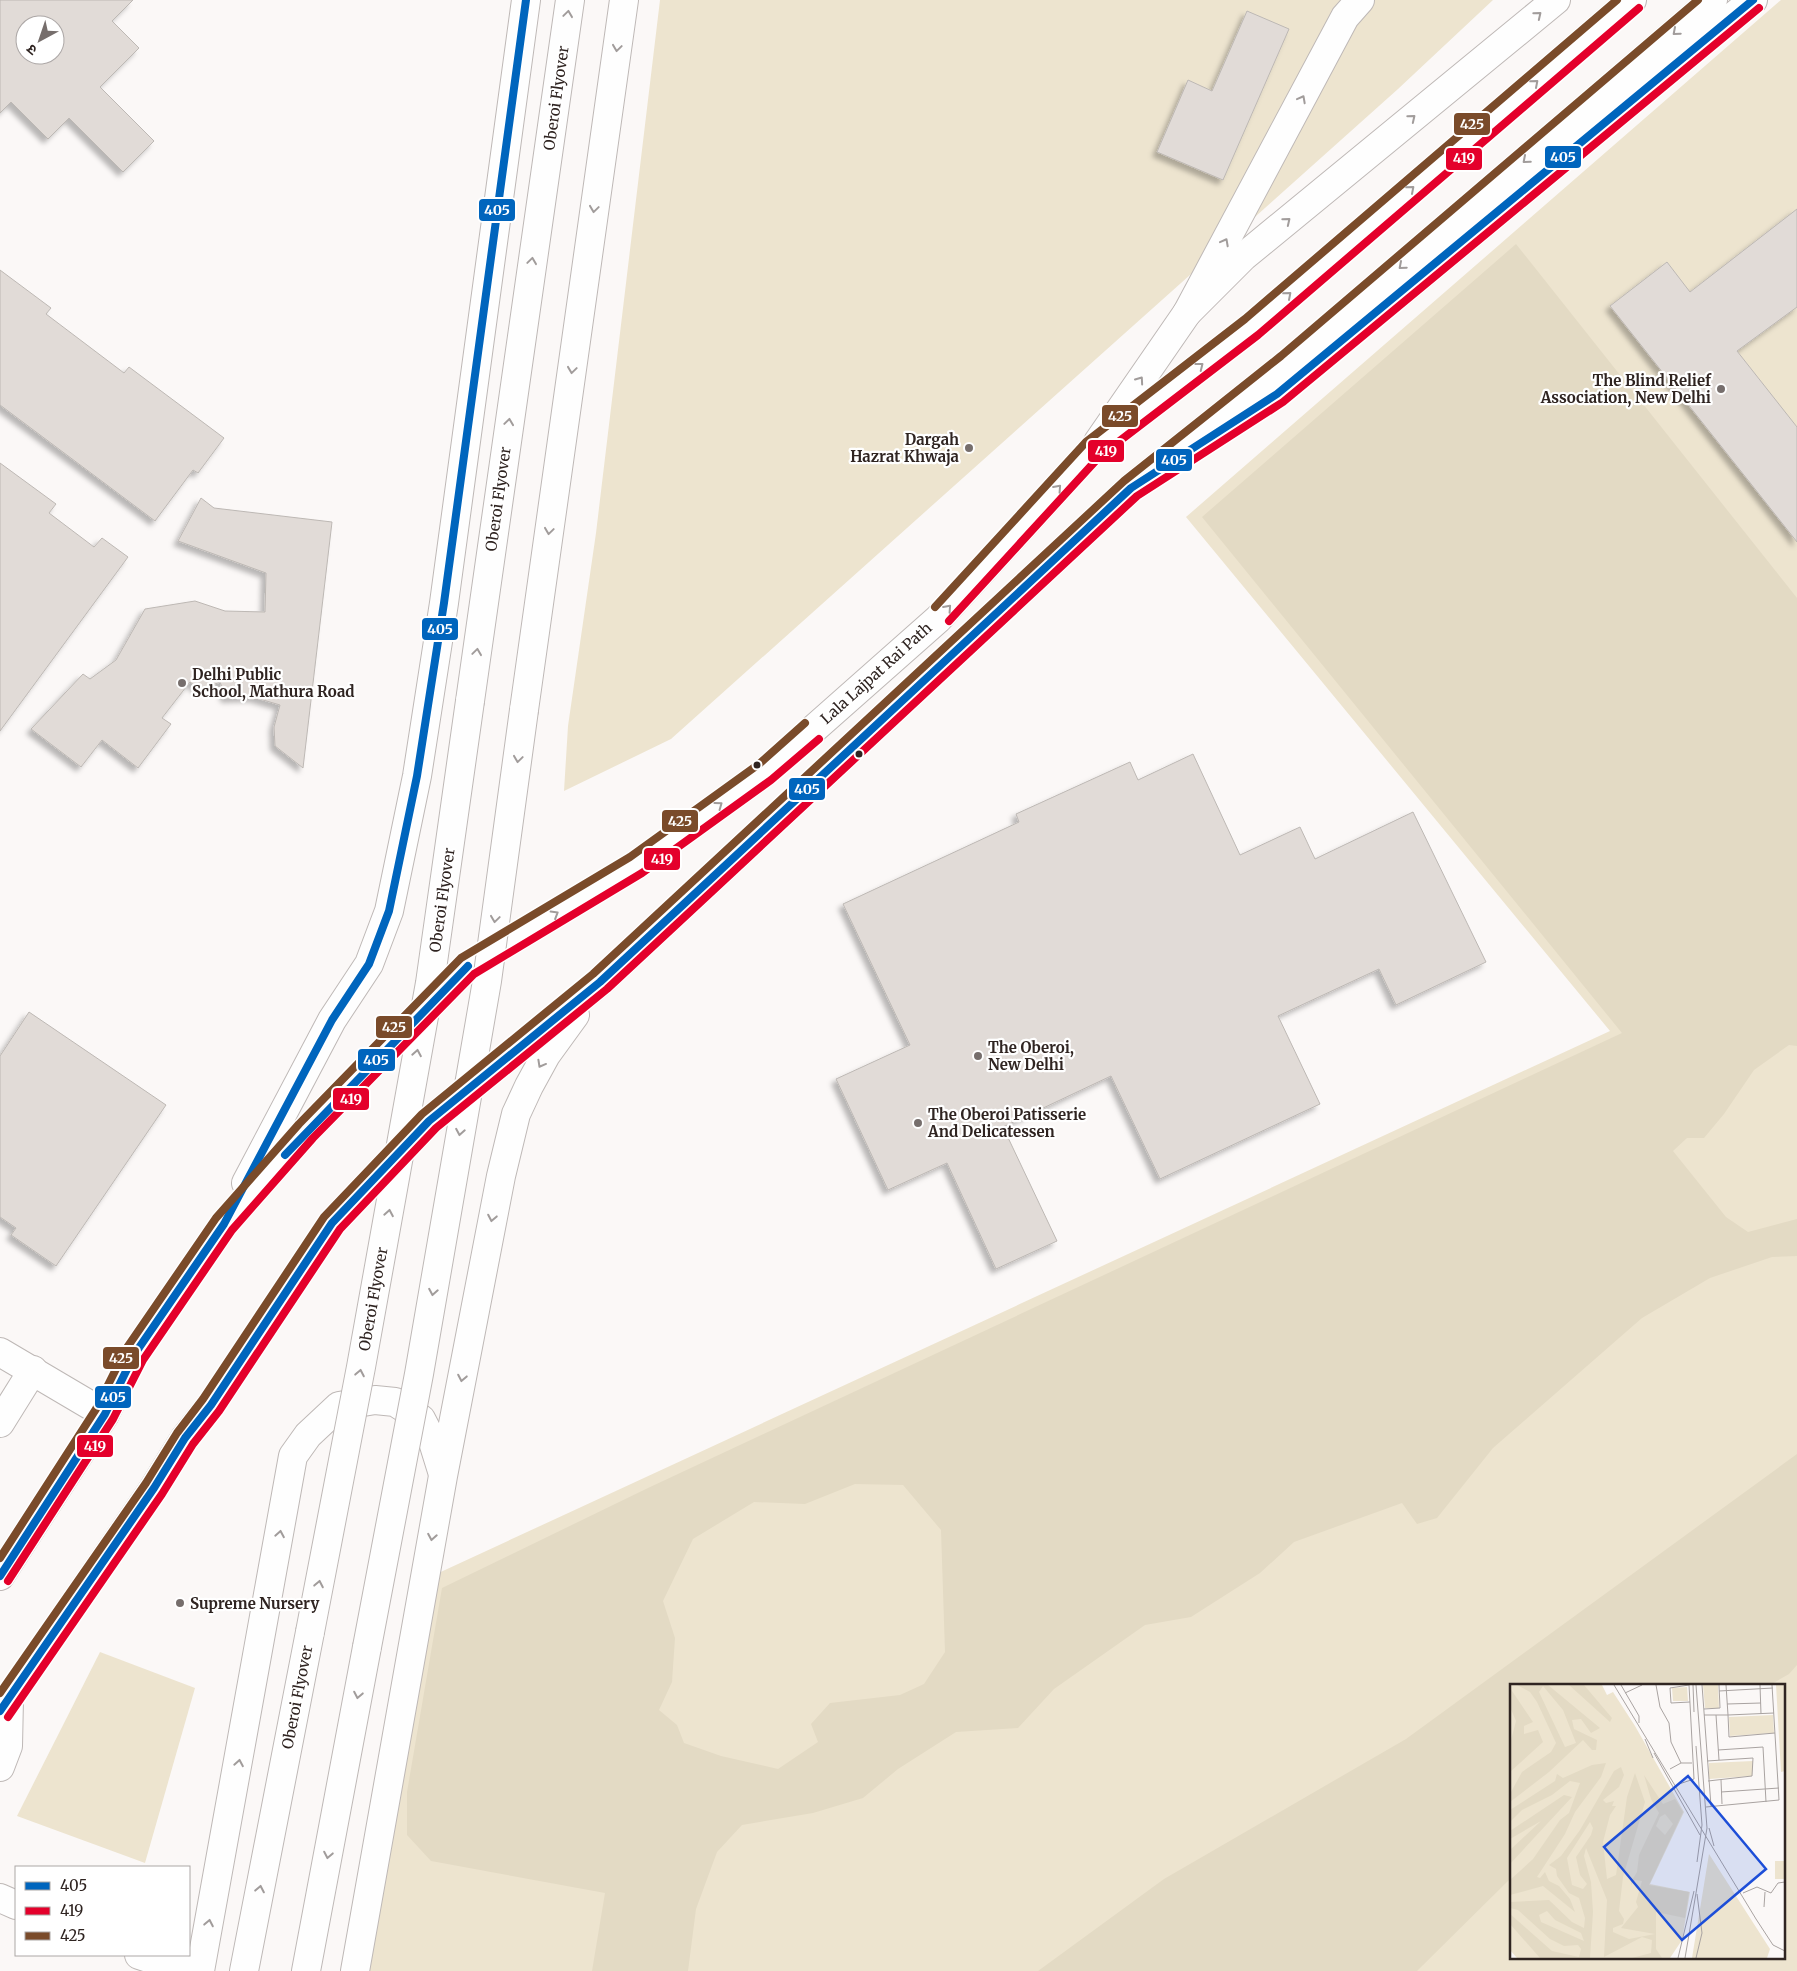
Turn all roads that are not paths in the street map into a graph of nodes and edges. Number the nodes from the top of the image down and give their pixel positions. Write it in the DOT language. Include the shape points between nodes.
graph roads {
  1 [pos="526,0"];
  2 [pos="570,0"];
  3 [pos="624,0"];
  4 [pos="1360,0"];
  5 [pos="1556,0"];
  6 [pos="1632,0"];
  7 [pos="1713,0"];
  8 [pos="1753,0"];
  9 [pos="1187,313"];
  10 [pos="1093,449"];
  11 [pos="1132,488"];
  12 [pos="600,982"];
  13 [pos="224,1224"];
  14 [pos="0,1352"];
  15 [pos="33,1370"];
  16 [pos="105,1414"];
  17 [pos="0,1423"];
  18 [pos="443,1476"];
  19 [pos="0,1576"];
  20 [pos="4,1705"];
  21 [pos="0,1767"];
  22 [pos="0,1898"];
  23 [pos="15,1905"];
  24 [pos="142,1956"];
  25 [pos="189,1971"];
  26 [pos="200,1971"];
  27 [pos="244,1971"];
  28 [pos="306,1971"];
  29 [pos="355,1971"];
  1 -- 13 [label="main road" via="418,776 389,911 369,964 332,1020"];
  27 -- 2 [label="main road, Oberoi Flyover, one-way, bridge" via="361,1367 430,983"];
  3 -- 28 [label="main road, one-way, bridge" via="486,980 419,1374"];
  9 -- 4 [label="main road, one-way" via="1345,17"];
  9 -- 5 [label="main road, one-way" via="1243,258"];
  10 -- 6 [label="main road, Lala Lajpat Rai Path, one-way" via="1251,326"];
  7 -- 11 [label="main road, one-way" via="1287,364"];
  8 -- 11 [label="main road" via="1277,394"];
  10 -- 9 [label="main road, one-way"];
  13 -- 10 [label="main road, Lala Lajpat Rai Path, one-way" via="306,1131 468,966 636,865 765,772 938,619"];
  11 -- 12 [label="main road"];
  12 -- 18 [label="main road, one-way" via="546,1055 516,1114"];
  12 -- 20 [label="main road" via="429,1121 332,1223"];
  13 -- 16 [label="main road" via="134,1355"];
  14 -- 15 [label="main road"];
  15 -- 16 [label="main road"];
  15 -- 17 [label="main road"];
  16 -- 19 [label="main road"];
  26 -- 18 [label="main road, one-way" via="293,1456 308,1435 339,1406 375,1400 395,1402 421,1419 433,1442"];
  18 -- 29 [label="main road, one-way"];
  20 -- 21 [label="main road" via="8,1746"];
  22 -- 23 [label="main road"];
  24 -- 25 [label="main road"];
}
